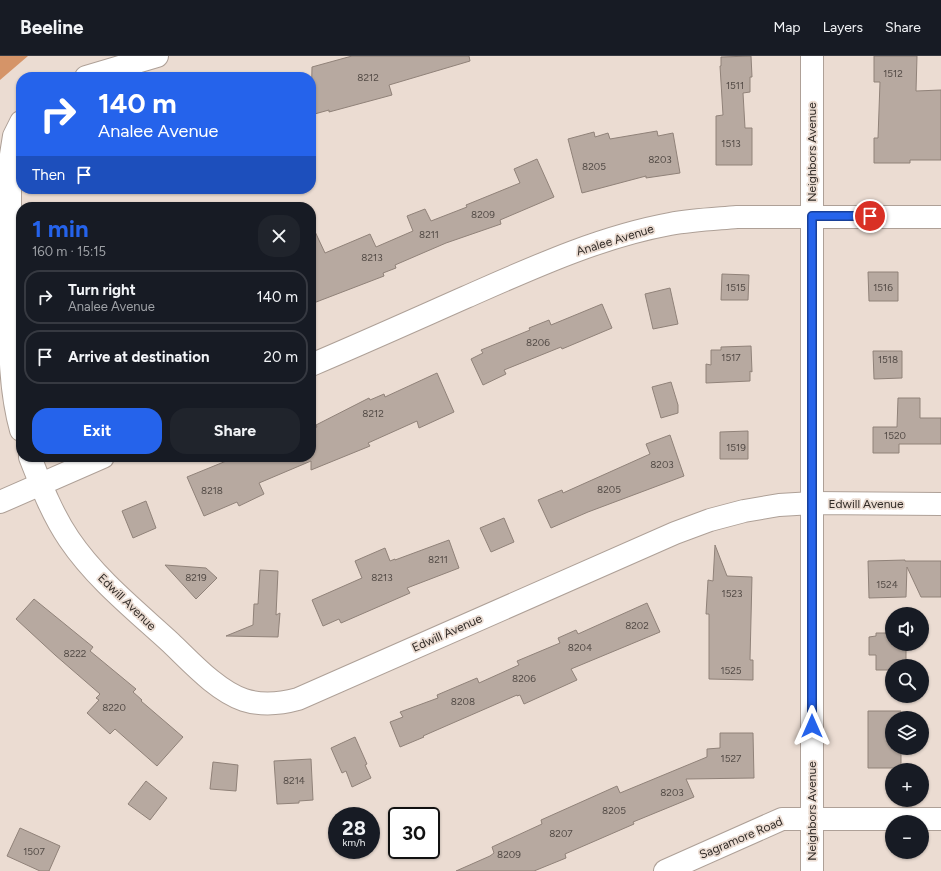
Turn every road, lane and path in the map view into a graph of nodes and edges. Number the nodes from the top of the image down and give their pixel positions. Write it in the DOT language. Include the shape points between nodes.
graph roads {
  1 [pos="157,56"];
  2 [pos="812,56"];
  3 [pos="103,72"];
  4 [pos="16,132"];
  5 [pos="812,216"];
  6 [pos="941,217"];
  7 [pos="316,364"];
  8 [pos="16,412"];
  9 [pos="32,462"];
  10 [pos="92,462"];
  11 [pos="41,484"];
  12 [pos="0,502"];
  13 [pos="812,503"];
  14 [pos="941,504"];
  15 [pos="812,819"];
  16 [pos="941,820"];
  17 [pos="665,871"];
  18 [pos="812,871"];
  1 -- 3 [label="street"];
  2 -- 5 [label="street, Neighbors Avenue"];
  4 -- 8 [label="street" via="10,161 10,349"];
  5 -- 6 [label="street, Analee Avenue"];
  5 -- 7 [label="street, Analee Avenue" via="704,219 637,231 600,242 519,274"];
  5 -- 13 [label="street, Neighbors Avenue"];
  9 -- 11 [label="street, Edwill Avenue"];
  10 -- 11 [label="street"];
  11 -- 12 [label="street"];
  11 -- 13 [label="street, Edwill Avenue" via="53,512 69,538 86,562 107,584 209,678 229,693 262,704 281,704 298,699 710,520 779,505"];
  13 -- 14 [label="street, Edwill Avenue"];
  13 -- 15 [label="street, Neighbors Avenue"];
  15 -- 16 [label="street, Sagramore Road"];
  15 -- 17 [label="street, Sagramore Road" via="782,819"];
  15 -- 18 [label="street, Neighbors Avenue"];
}
